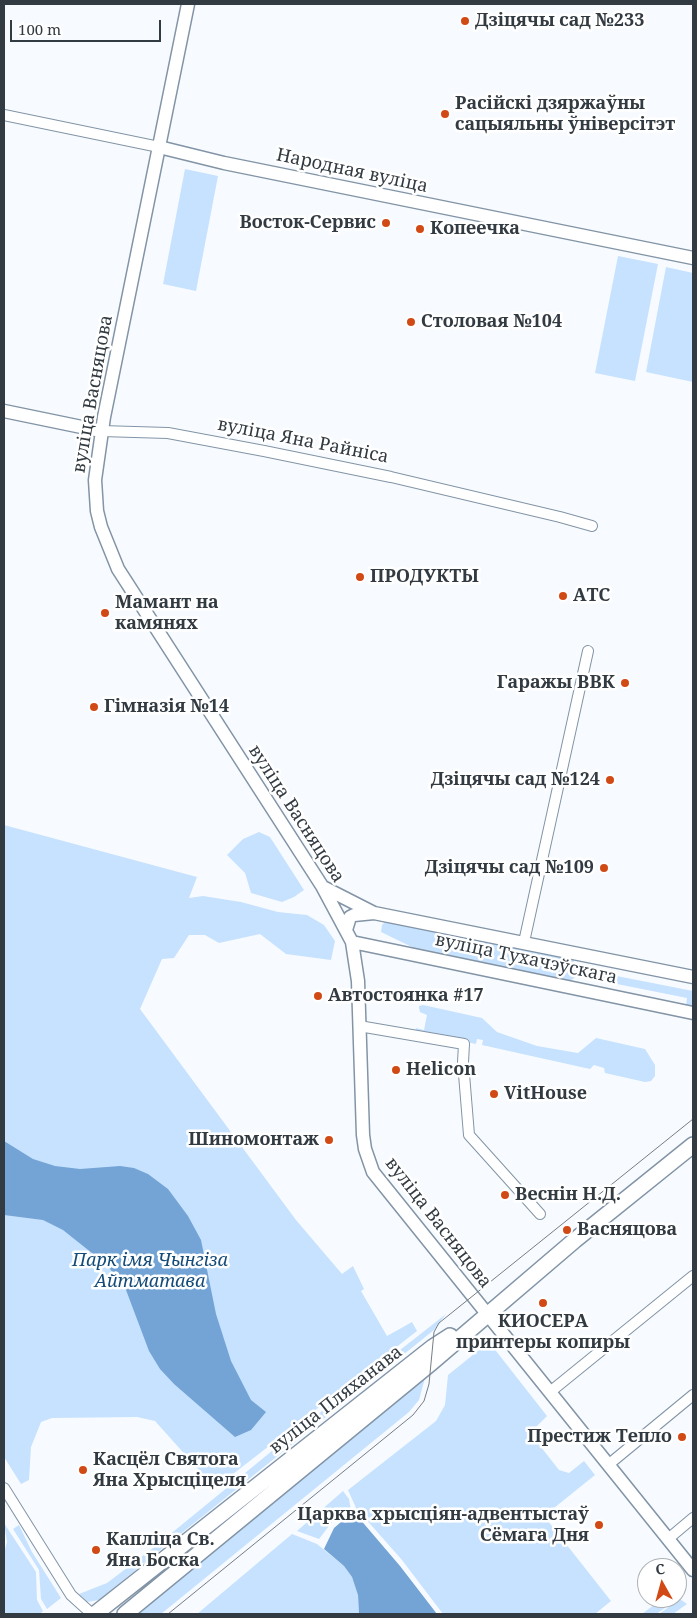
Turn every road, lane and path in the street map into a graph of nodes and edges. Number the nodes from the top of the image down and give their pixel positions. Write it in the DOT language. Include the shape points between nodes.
graph roads {
  1 [pos="188,4"];
  2 [pos="4,115"];
  3 [pos="159,147"];
  4 [pos="693,258"];
  5 [pos="4,411"];
  6 [pos="101,431"];
  7 [pos="592,526"];
  8 [pos="588,651"];
  9 [pos="322,886"];
  10 [pos="374,913"];
  11 [pos="346,930"];
  12 [pos="352,942"];
  13 [pos="524,942"];
  14 [pos="693,976"];
  15 [pos="693,1013"];
  16 [pos="359,1026"];
  17 [pos="693,1145"];
  18 [pos="540,1214"];
  19 [pos="693,1276"];
  20 [pos="487,1313"];
  21 [pos="550,1392"];
  22 [pos="693,1395"];
  23 [pos="608,1465"];
  24 [pos="4,1488"];
  25 [pos="693,1518"];
  26 [pos="668,1539"];
  27 [pos="693,1570"];
  28 [pos="94,1614"];
  29 [pos="125,1614"];
  1 -- 3 [label="street, вуліца Васняцова"];
  2 -- 3 [label="street, Народная вуліца"];
  3 -- 4 [label="street, Народная вуліца"];
  3 -- 6 [label="street, вуліца Васняцова"];
  5 -- 6 [label="street, вуліца Яна Райніса"];
  6 -- 7 [label="street, вуліца Яна Райніса" via="168,433 264,451 391,477"];
  6 -- 9 [label="street, вуліца Васняцова" via="95,494 101,527 118,569"];
  8 -- 13 [label="street"];
  9 -- 10 [label="street, вуліца Тухачэўскага"];
  9 -- 11 [label="street, вуліца Васняцова"];
  10 -- 11 [label="street, вуліца Тухачэўскага" via="354,915"];
  10 -- 13 [label="street, вуліца Тухачэўскага"];
  11 -- 12 [label="street, вуліца Васняцова"];
  12 -- 15 [label="street, вуліца Тухачэўскага"];
  12 -- 16 [label="street, вуліца Васняцова" via="357,965"];
  13 -- 14 [label="street, вуліца Тухачэўскага"];
  16 -- 18 [label="street" via="464,1044 470,1135"];
  16 -- 20 [label="street, вуліца Васняцова" via="363,1135 373,1172"];
  17 -- 20 [label="main road, вуліца Пляханава"];
  19 -- 21 [label="street"];
  20 -- 21 [label="street, вуліца Васняцова"];
  20 -- 28 [label="main road, вуліца Пляханава" via="433,1347"];
  20 -- 29 [label="main road, вуліца Пляханава" via="431,1363"];
  21 -- 23 [label="street, вуліца Васняцова"];
  22 -- 23 [label="street"];
  23 -- 26 [label="street, вуліца Васняцова"];
  24 -- 28 [label="street" via="71,1595"];
  25 -- 26 [label="street"];
  26 -- 27 [label="street, вуліца Васняцова"];
}
